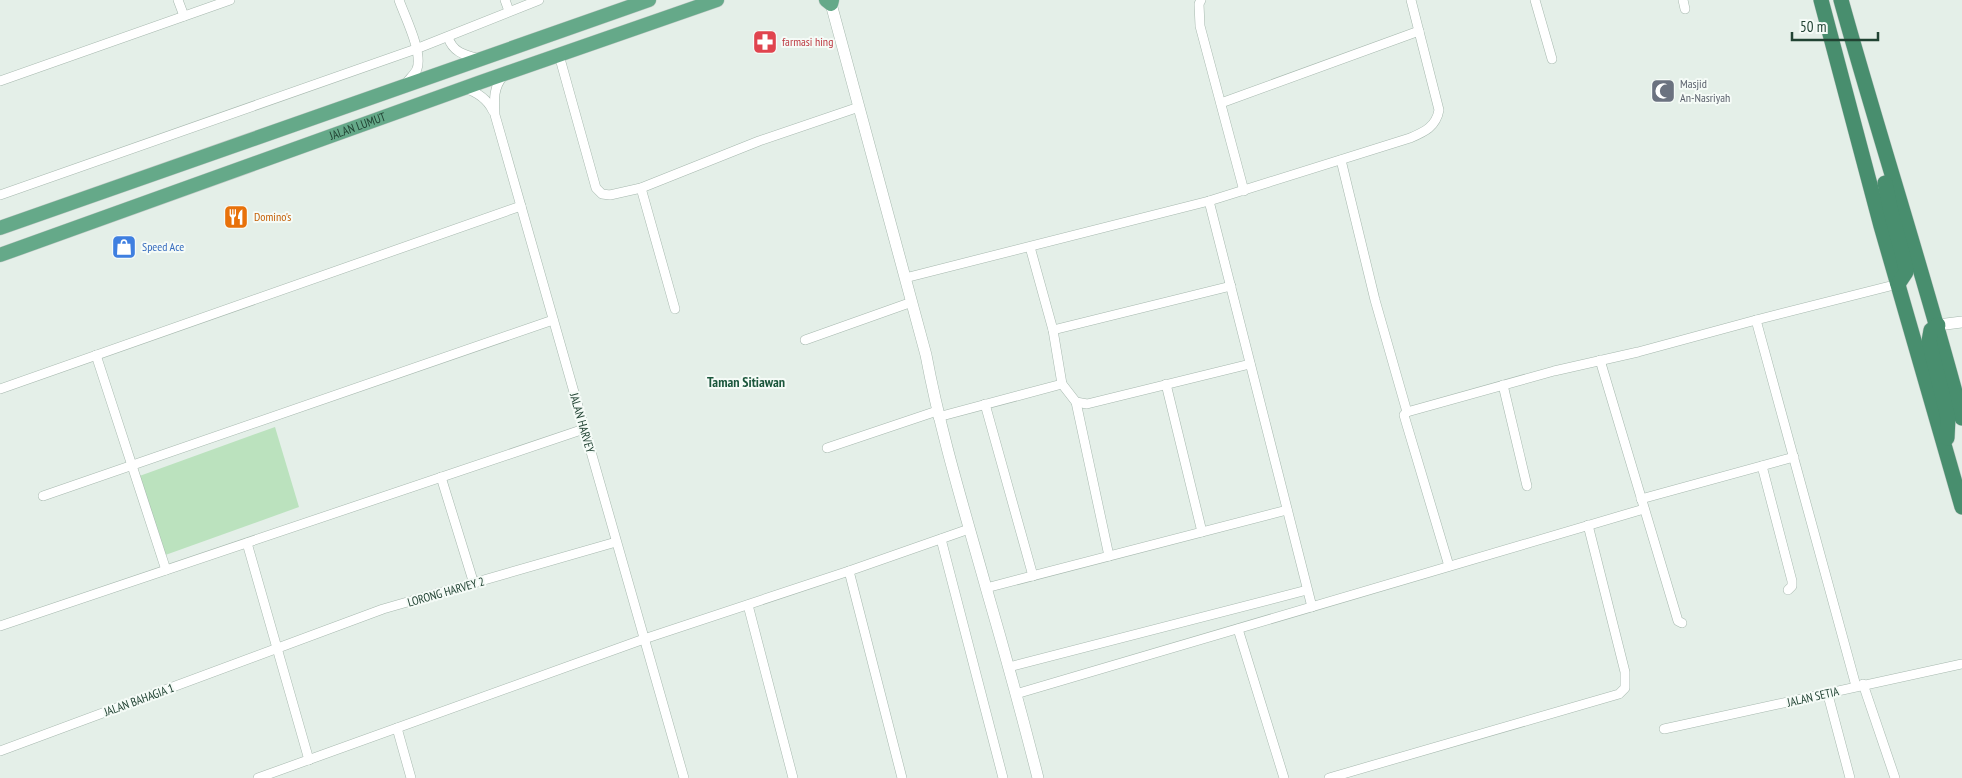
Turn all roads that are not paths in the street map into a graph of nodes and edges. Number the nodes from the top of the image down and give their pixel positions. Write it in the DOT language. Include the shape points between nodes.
graph roads {
  1 [pos="178,0"];
  2 [pos="230,0"];
  3 [pos="399,0"];
  4 [pos="505,0"];
  5 [pos="539,0"];
  6 [pos="649,0"];
  7 [pos="717,0"];
  8 [pos="1200,0"];
  9 [pos="1411,0"];
  10 [pos="1821,0"];
  11 [pos="1841,0"];
  12 [pos="830,1"];
  13 [pos="1538,1"];
  14 [pos="509,11"];
  15 [pos="184,16"];
  16 [pos="1419,31"];
  17 [pos="448,37"];
  18 [pos="416,48"];
  19 [pos="559,55"];
  20 [pos="1552,59"];
  21 [pos="480,60"];
  22 [pos="505,74"];
  23 [pos="0,81"];
  24 [pos="403,87"];
  25 [pos="464,88"];
  26 [pos="1221,102"];
  27 [pos="859,107"];
  28 [pos="1872,111"];
  29 [pos="495,116"];
  30 [pos="1341,160"];
  31 [pos="641,188"];
  32 [pos="1244,190"];
  33 [pos="0,194"];
  34 [pos="1209,201"];
  35 [pos="521,206"];
  36 [pos="0,228"];
  37 [pos="1030,247"];
  38 [pos="0,255"];
  39 [pos="905,278"];
  40 [pos="1898,284"];
  41 [pos="1231,286"];
  42 [pos="912,302"];
  43 [pos="675,309"];
  44 [pos="553,320"];
  45 [pos="1756,320"];
  46 [pos="1962,322"];
  47 [pos="1938,325"];
  48 [pos="1053,330"];
  49 [pos="805,340"];
  50 [pos="96,355"];
  51 [pos="1600,360"];
  52 [pos="1250,364"];
  53 [pos="1062,384"];
  54 [pos="1166,384"];
  55 [pos="1503,385"];
  56 [pos="0,389"];
  57 [pos="1076,402"];
  58 [pos="985,404"];
  59 [pos="1407,412"];
  60 [pos="937,414"];
  61 [pos="1962,418"];
  62 [pos="584,429"];
  63 [pos="827,448"];
  64 [pos="1947,452"];
  65 [pos="1794,457"];
  66 [pos="132,465"];
  67 [pos="1762,466"];
  68 [pos="441,477"];
  69 [pos="1527,486"];
  70 [pos="43,496"];
  71 [pos="1642,499"];
  72 [pos="1962,506"];
  73 [pos="1644,509"];
  74 [pos="1287,510"];
  75 [pos="1588,525"];
  76 [pos="969,529"];
  77 [pos="1202,532"];
  78 [pos="941,539"];
  79 [pos="247,542"];
  80 [pos="616,542"];
  81 [pos="1108,556"];
  82 [pos="1449,566"];
  83 [pos="166,570"];
  84 [pos="849,571"];
  85 [pos="1033,576"];
  86 [pos="474,584"];
  87 [pos="986,588"];
  88 [pos="1308,590"];
  89 [pos="1788,590"];
  90 [pos="748,605"];
  91 [pos="1312,607"];
  92 [pos="1682,623"];
  93 [pos="0,626"];
  94 [pos="1238,629"];
  95 [pos="644,639"];
  96 [pos="278,649"];
  97 [pos="1962,664"];
  98 [pos="1009,667"];
  99 [pos="1860,685"];
  100 [pos="1016,694"];
  101 [pos="1828,695"];
  102 [pos="397,728"];
  103 [pos="1664,729"];
  104 [pos="0,750"];
  105 [pos="309,760"];
  106 [pos="258,778"];
  107 [pos="411,778"];
  108 [pos="684,778"];
  109 [pos="793,778"];
  110 [pos="902,778"];
  111 [pos="1003,778"];
  112 [pos="1038,778"];
  113 [pos="1284,778"];
  114 [pos="1329,778"];
  115 [pos="1850,778"];
  116 [pos="1895,778"];
  1 -- 15 [label="street"];
  2 -- 15 [label="street"];
  3 -- 18 [label="street"];
  4 -- 14 [label="street"];
  5 -- 14 [label="street"];
  6 -- 21 [label="main road, JALAN LUMUT"];
  7 -- 19 [label="main road, JALAN LUMUT"];
  8 -- 26 [label="street" via="1200,26"];
  9 -- 16 [label="street"];
  10 -- 40 [label="highway"];
  11 -- 28 [label="highway"];
  12 -- 27 [label="street"];
  13 -- 20 [label="street"];
  14 -- 17 [label="street"];
  15 -- 23 [label="street"];
  16 -- 26 [label="street"];
  16 -- 30 [label="street" via="1440,110 1438,118 1433,126 1420,134"];
  17 -- 18 [label="street"];
  17 -- 21 [label="street" via="454,49"];
  18 -- 24 [label="street" via="417,70"];
  18 -- 33 [label="street"];
  19 -- 22 [label="main road, JALAN LUMUT"];
  19 -- 31 [label="street" via="596,188 602,194 610,195"];
  21 -- 24 [label="main road, JALAN LUMUT"];
  22 -- 25 [label="main road, JALAN LUMUT"];
  22 -- 29 [label="street" via="496,87"];
  24 -- 36 [label="main road, JALAN LUMUT"];
  25 -- 29 [label="street" via="489,103"];
  25 -- 38 [label="main road, JALAN LUMUT"];
  26 -- 32 [label="street"];
  27 -- 31 [label="street" via="759,141"];
  27 -- 39 [label="street"];
  28 -- 40 [label="highway" via="1890,208 1905,264 1906,272"];
  28 -- 47 [label="highway"];
  29 -- 35 [label="street, JALAN HARVEY"];
  30 -- 32 [label="street"];
  30 -- 59 [label="street" via="1375,300"];
  31 -- 43 [label="street"];
  32 -- 34 [label="street"];
  34 -- 37 [label="street"];
  34 -- 41 [label="street"];
  35 -- 44 [label="street, JALAN HARVEY"];
  35 -- 50 [label="street"];
  37 -- 39 [label="street"];
  37 -- 48 [label="street"];
  39 -- 42 [label="street"];
  40 -- 45 [label="street"];
  40 -- 64 [label="highway"];
  41 -- 48 [label="street"];
  41 -- 52 [label="street"];
  42 -- 49 [label="street"];
  42 -- 60 [label="street"];
  44 -- 62 [label="street, JALAN HARVEY"];
  44 -- 66 [label="street"];
  45 -- 51 [label="street"];
  45 -- 65 [label="street"];
  46 -- 47 [label="street"];
  47 -- 61 [label="highway"];
  47 -- 64 [label="highway" via="1931,330 1929,341 1948,418"];
  48 -- 53 [label="street"];
  50 -- 56 [label="street"];
  50 -- 66 [label="street"];
  51 -- 55 [label="street"];
  51 -- 71 [label="street"];
  52 -- 54 [label="street"];
  52 -- 74 [label="street"];
  53 -- 57 [label="street"];
  53 -- 58 [label="street"];
  54 -- 57 [label="street" via="1087,404"];
  54 -- 77 [label="street"];
  55 -- 59 [label="street"];
  55 -- 69 [label="street"];
  57 -- 81 [label="street"];
  58 -- 60 [label="street"];
  58 -- 85 [label="street"];
  59 -- 82 [label="street" via="1404,415"];
  60 -- 63 [label="street"];
  60 -- 76 [label="street"];
  62 -- 68 [label="street"];
  62 -- 80 [label="street, JALAN HARVEY"];
  64 -- 72 [label="highway"];
  65 -- 67 [label="street"];
  65 -- 99 [label="street"];
  66 -- 70 [label="street"];
  66 -- 83 [label="street"];
  67 -- 71 [label="street"];
  67 -- 89 [label="street" via="1792,581"];
  68 -- 79 [label="street"];
  68 -- 86 [label="street"];
  71 -- 73 [label="street"];
  73 -- 75 [label="street"];
  73 -- 92 [label="street" via="1678,622"];
  74 -- 77 [label="street"];
  74 -- 88 [label="street"];
  75 -- 82 [label="street"];
  75 -- 114 [label="street" via="1625,672 1624,688 1619,694"];
  76 -- 78 [label="street"];
  76 -- 87 [label="street"];
  77 -- 81 [label="street"];
  78 -- 84 [label="street"];
  78 -- 111 [label="street"];
  79 -- 83 [label="street"];
  79 -- 96 [label="street"];
  80 -- 86 [label="street, LORONG HARVEY 2"];
  80 -- 95 [label="street, JALAN HARVEY"];
  81 -- 85 [label="street"];
  82 -- 91 [label="street"];
  83 -- 93 [label="street"];
  84 -- 90 [label="street"];
  84 -- 110 [label="street"];
  85 -- 87 [label="street"];
  86 -- 96 [label="street, LORONG HARVEY 2" via="383,610"];
  87 -- 98 [label="street"];
  88 -- 91 [label="street"];
  88 -- 98 [label="street"];
  90 -- 95 [label="street"];
  90 -- 109 [label="street"];
  91 -- 94 [label="street"];
  94 -- 100 [label="street"];
  94 -- 113 [label="street"];
  95 -- 102 [label="street"];
  95 -- 108 [label="street, JALAN HARVEY"];
  96 -- 104 [label="street, JALAN BAHAGIA 1"];
  96 -- 105 [label="street"];
  97 -- 99 [label="street, JALAN SETIA"];
  98 -- 100 [label="street"];
  99 -- 101 [label="street, JALAN SETIA"];
  99 -- 116 [label="street"];
  100 -- 112 [label="street"];
  101 -- 103 [label="street, JALAN SETIA"];
  101 -- 115 [label="street"];
  102 -- 105 [label="street"];
  102 -- 107 [label="street"];
  105 -- 106 [label="street"];
}
